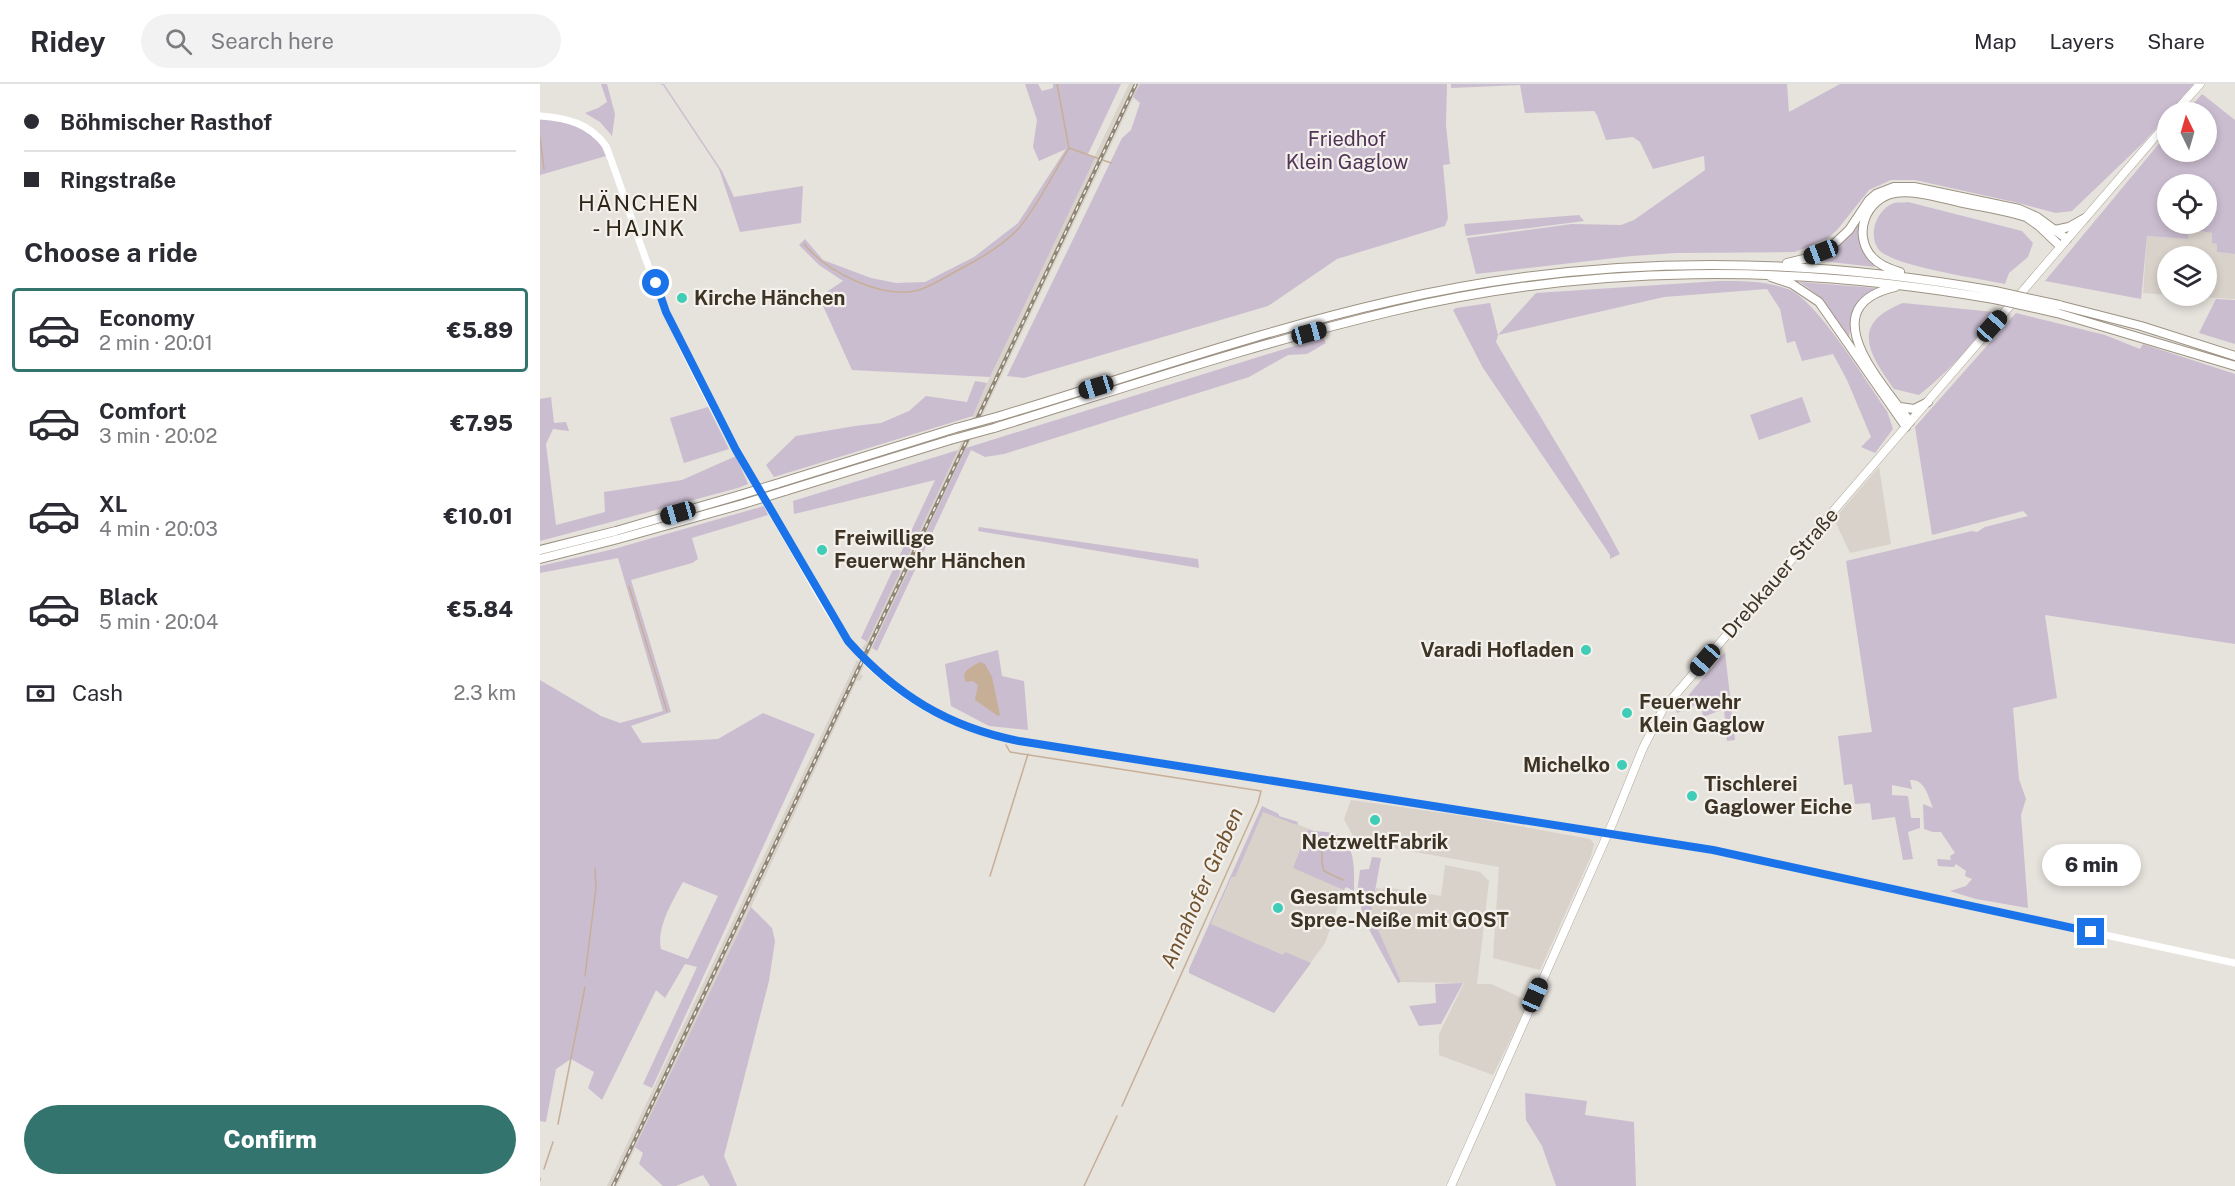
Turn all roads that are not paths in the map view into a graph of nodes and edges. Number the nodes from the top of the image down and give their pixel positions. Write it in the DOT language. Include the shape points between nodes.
graph roads {
  1 [pos="2200,84"];
  2 [pos="2184,102"];
  3 [pos="540,116"];
  4 [pos="2157,135"];
  5 [pos="2085,218"];
  6 [pos="2055,231"];
  7 [pos="2064,243"];
  8 [pos="1778,266"];
  9 [pos="1760,274"];
  10 [pos="1914,278"];
  11 [pos="1904,285"];
  12 [pos="1994,295"];
  13 [pos="2058,309"];
  14 [pos="2235,356"];
  15 [pos="2235,366"];
  16 [pos="1928,402"];
  17 [pos="1900,407"];
  18 [pos="1908,424"];
  19 [pos="742,499"];
  20 [pos="540,549"];
  21 [pos="540,559"];
  22 [pos="1607,834"];
  23 [pos="2235,963"];
  24 [pos="1451,1186"];
  1 -- 2 [label="main road"];
  3 -- 22 [label="main road" via="581,124 606,146 666,312 740,458 848,641 914,702 950,721 1019,741"];
  4 -- 5 [label="main road, Drebkauer Straße"];
  5 -- 6 [label="highway"];
  5 -- 7 [label="main road, Drebkauer Straße"];
  6 -- 7 [label="highway"];
  6 -- 8 [label="highway" via="2019,209 1914,187 1894,187 1869,200 1849,230 1832,246"];
  7 -- 10 [label="highway" via="2026,217 1913,193 1894,193 1879,199 1868,211 1863,238 1871,256 1880,264"];
  7 -- 16 [label="main road, Drebkauer Straße"];
  8 -- 10 [label="highway"];
  8 -- 19 [label="highway, bridge" via="1707,264 1606,269 1479,284 1392,301 1264,335 776,484"];
  9 -- 11 [label="highway"];
  9 -- 18 [label="highway" via="1792,284 1819,302"];
  9 -- 19 [label="highway, bridge" via="1580,280 1394,311 1266,345 785,491"];
  10 -- 12 [label="highway"];
  11 -- 12 [label="highway"];
  11 -- 17 [label="highway" via="1878,291 1863,303 1854,331 1863,355"];
  12 -- 13 [label="highway, bridge"];
  13 -- 14 [label="highway" via="2141,326"];
  13 -- 15 [label="highway"];
  16 -- 17 [label="highway" via="1914,409"];
  16 -- 18 [label="main road, Drebkauer Straße"];
  17 -- 18 [label="highway"];
  18 -- 22 [label="main road, Drebkauer Straße" via="1663,709"];
  19 -- 20 [label="highway"];
  19 -- 21 [label="highway" via="618,539"];
  22 -- 23 [label="main road" via="1720,851"];
  22 -- 24 [label="main road, Drebkauer Straße"];
}
